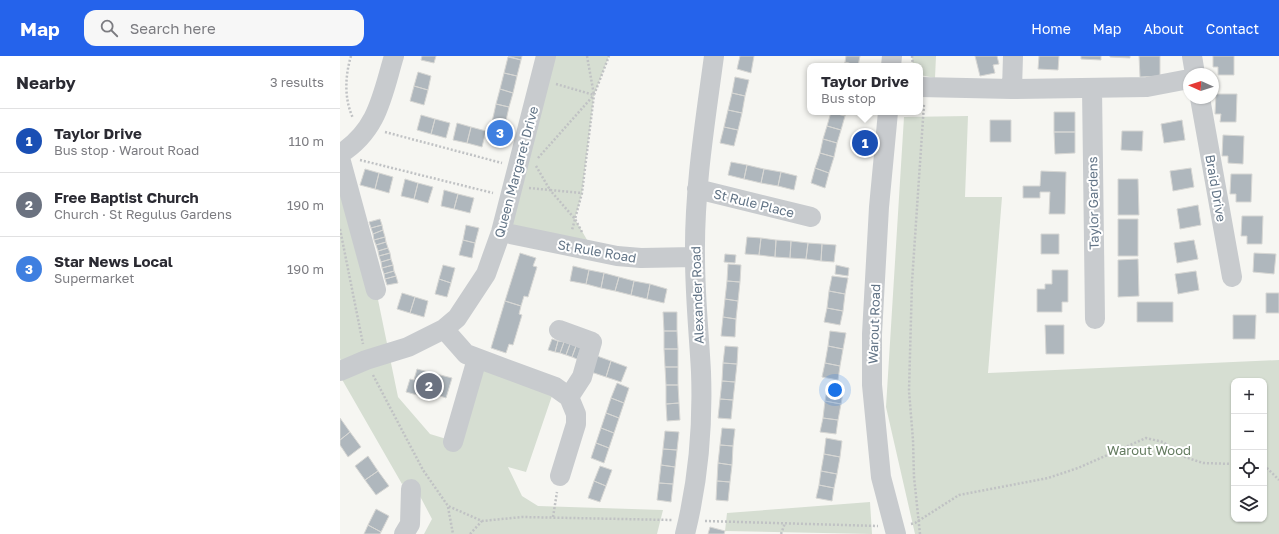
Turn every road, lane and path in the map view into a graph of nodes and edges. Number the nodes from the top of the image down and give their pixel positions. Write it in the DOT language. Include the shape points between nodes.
graph roads {
  1 [pos="351,56"];
  2 [pos="394,56"];
  3 [pos="546,56"];
  4 [pos="587,56"];
  5 [pos="610,56"];
  6 [pos="714,56"];
  7 [pos="1013,56"];
  8 [pos="1192,56"];
  9 [pos="1194,68"];
  10 [pos="540,80"];
  11 [pos="1183,80"];
  12 [pos="923,87"];
  13 [pos="1092,88"];
  14 [pos="1012,89"];
  15 [pos="594,94"];
  16 [pos="1201,104"];
  17 [pos="888,115"];
  18 [pos="921,115"];
  19 [pos="366,132"];
  20 [pos="345,157"];
  21 [pos="526,165"];
  22 [pos="697,189"];
  23 [pos="550,190"];
  24 [pos="511,192"];
  25 [pos="582,193"];
  26 [pos="811,217"];
  27 [pos="575,220"];
  28 [pos="501,232"];
  29 [pos="567,246"];
  30 [pos="695,257"];
  31 [pos="1232,277"];
  32 [pos="376,290"];
  33 [pos="1095,318"];
  34 [pos="444,329"];
  35 [pos="559,330"];
  36 [pos="477,359"];
  37 [pos="341,366"];
  38 [pos="568,397"];
  39 [pos="453,442"];
  40 [pos="1231,464"];
  41 [pos="1267,469"];
  42 [pos="560,476"];
  43 [pos="1279,480"];
  44 [pos="410,489"];
  45 [pos="448,506"];
  46 [pos="553,517"];
  47 [pos="920,520"];
  48 [pos="482,521"];
  49 [pos="785,523"];
  50 [pos="687,527"];
  51 [pos="895,530"];
  52 [pos="404,534"];
  53 [pos="453,534"];
  54 [pos="470,534"];
  55 [pos="782,534"];
  56 [pos="920,534"];
  1 -- 19 [label="path" via="345,73 349,109"];
  2 -- 19 [label="street" via="382,99"];
  3 -- 10 [label="street, Queen Margaret Drive"];
  4 -- 15 [label="path"];
  5 -- 15 [label="path"];
  6 -- 22 [label="street, Alexander Road"];
  7 -- 14 [label="street"];
  8 -- 9 [label="street"];
  10 -- 15 [label="path"];
  10 -- 21 [label="street, Queen Margaret Drive"];
  11 -- 13 [label="street" via="1147,87"];
  12 -- 14 [label="street"];
  13 -- 14 [label="street"];
  13 -- 33 [label="street, Taylor Gardens"];
  15 -- 21 [label="path"];
  15 -- 25 [label="path"];
  16 -- 31 [label="street, Braid Drive"];
  17 -- 51 [label="street, Warout Road" via="879,207 872,334 872,385 881,477"];
  18 -- 47 [label="path" via="909,391 914,477"];
  19 -- 20 [label="street"];
  19 -- 21 [label="path"];
  20 -- 24 [label="path"];
  20 -- 32 [label="street"];
  21 -- 24 [label="street, Queen Margaret Drive"];
  22 -- 26 [label="street, St Rule Place"];
  22 -- 30 [label="street, Alexander Road"];
  23 -- 24 [label="path"];
  23 -- 25 [label="path"];
  23 -- 27 [label="path"];
  24 -- 28 [label="street, Queen Margaret Drive"];
  25 -- 27 [label="path"];
  27 -- 29 [label="path"];
  28 -- 29 [label="street, St Rule Road"];
  28 -- 34 [label="street, Queen Margaret Drive" via="486,274 457,318"];
  29 -- 30 [label="street, St Rule Road" via="617,256"];
  30 -- 50 [label="street, Alexander Road" via="701,374 700,429 696,482"];
  34 -- 36 [label="street" via="466,354"];
  34 -- 37 [label="street, Queen Margaret Drive" via="408,347"];
  35 -- 38 [label="street" via="592,342 582,377"];
  36 -- 38 [label="street" via="555,387"];
  36 -- 39 [label="street"];
  38 -- 42 [label="street" via="576,414 576,424"];
  40 -- 47 [label="path" via="1203,464 1182,456 1163,442 1146,438 1078,468 959,495"];
  41 -- 43 [label="path"];
  42 -- 46 [label="path"];
  44 -- 52 [label="street" via="410,524"];
  45 -- 53 [label="path"];
  47 -- 51 [label="path"];
  47 -- 56 [label="path"];
  48 -- 54 [label="path"];
  49 -- 50 [label="path"];
  49 -- 51 [label="path"];
  49 -- 55 [label="path"];
}
